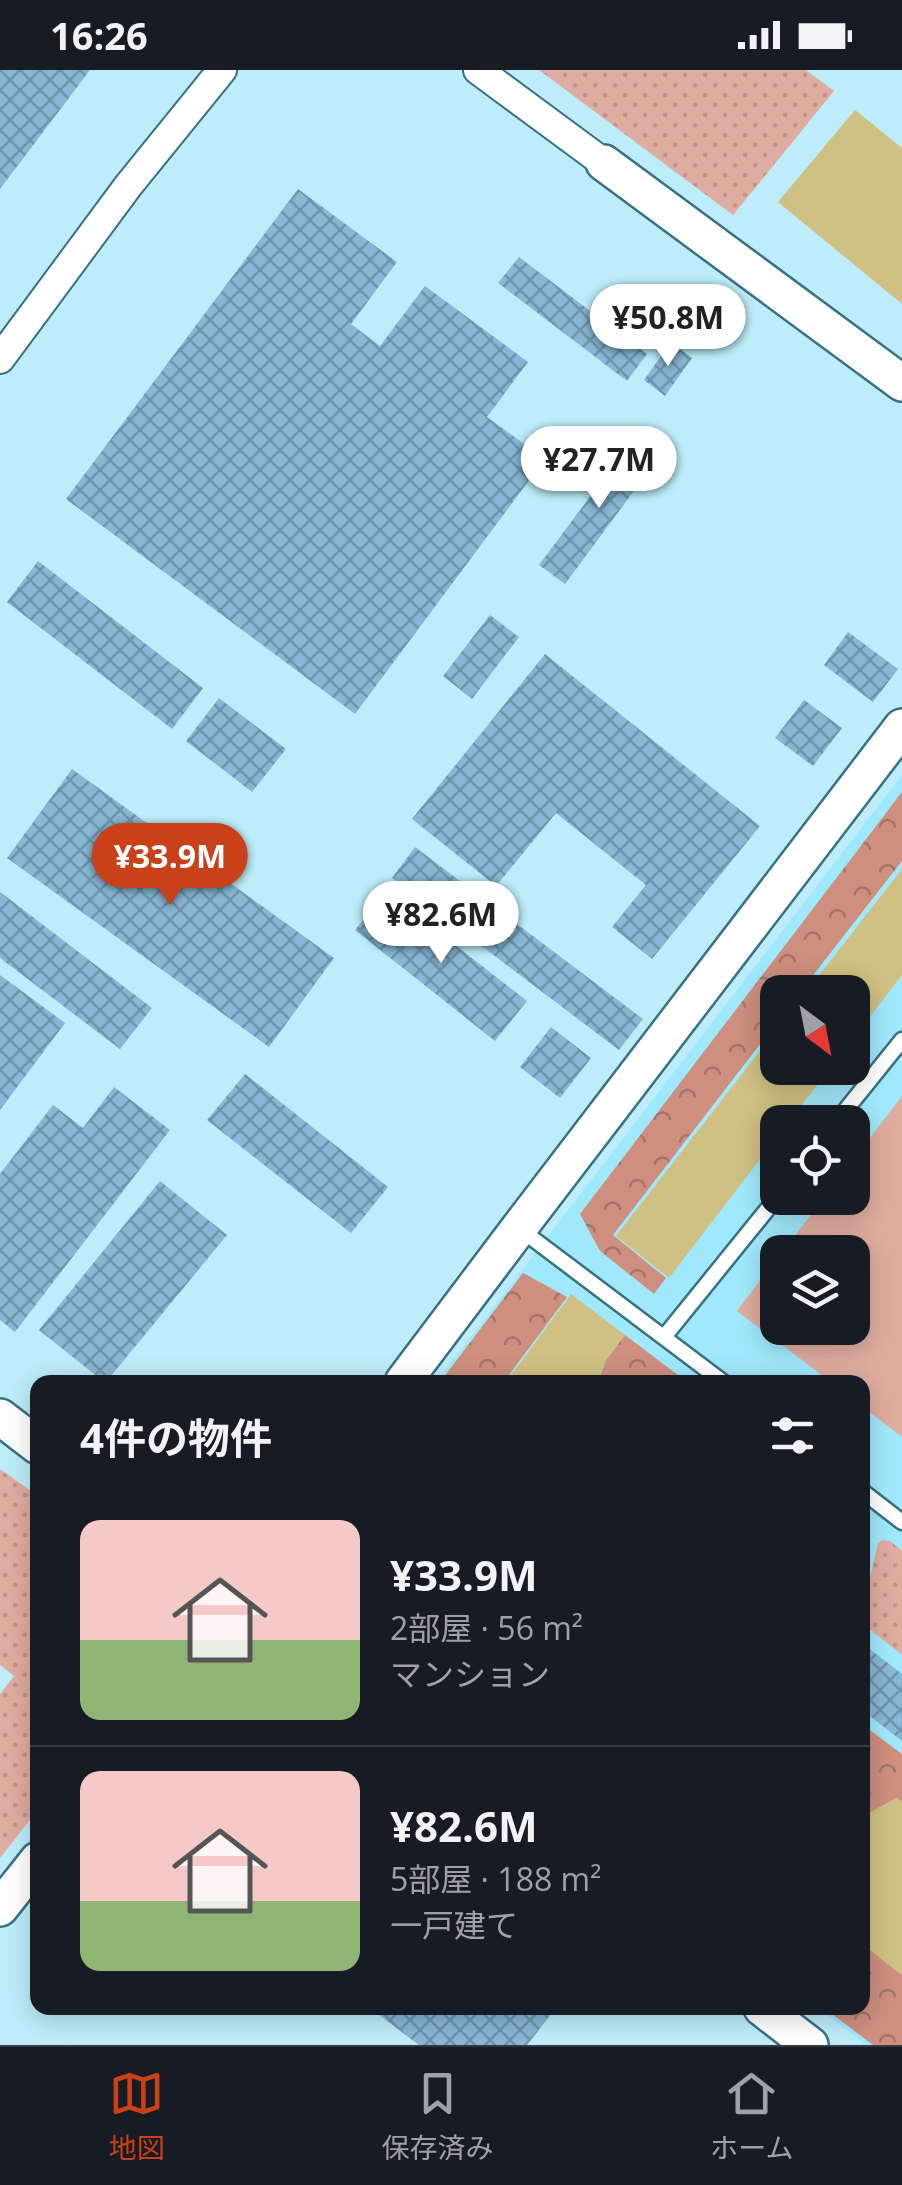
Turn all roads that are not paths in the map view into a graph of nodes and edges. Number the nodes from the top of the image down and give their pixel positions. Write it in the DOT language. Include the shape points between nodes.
graph roads {
  1 [pos="222,70"];
  2 [pos="478,70"];
  3 [pos="604,163"];
  4 [pos="0,358"];
  5 [pos="902,383"];
  6 [pos="902,727"];
  7 [pos="902,1040"];
  8 [pos="850,1105"];
  9 [pos="763,1215"];
  10 [pos="519,1228"];
  11 [pos="664,1338"];
  12 [pos="409,1375"];
  13 [pos="713,1375"];
  14 [pos="0,1418"];
  15 [pos="30,1440"];
  16 [pos="870,1497"];
  17 [pos="902,1522"];
  18 [pos="30,1870"];
  19 [pos="0,1908"];
  20 [pos="771,2015"];
  21 [pos="810,2045"];
  1 -- 4 [label="street"];
  2 -- 3 [label="street"];
  3 -- 5 [label="street"];
  6 -- 10 [label="street"];
  7 -- 8 [label="lane"];
  9 -- 11 [label="lane"];
  10 -- 11 [label="lane"];
  10 -- 12 [label="street"];
  11 -- 13 [label="lane"];
  14 -- 15 [label="street"];
  16 -- 17 [label="lane"];
  18 -- 19 [label="street"];
  20 -- 21 [label="street"];
}
